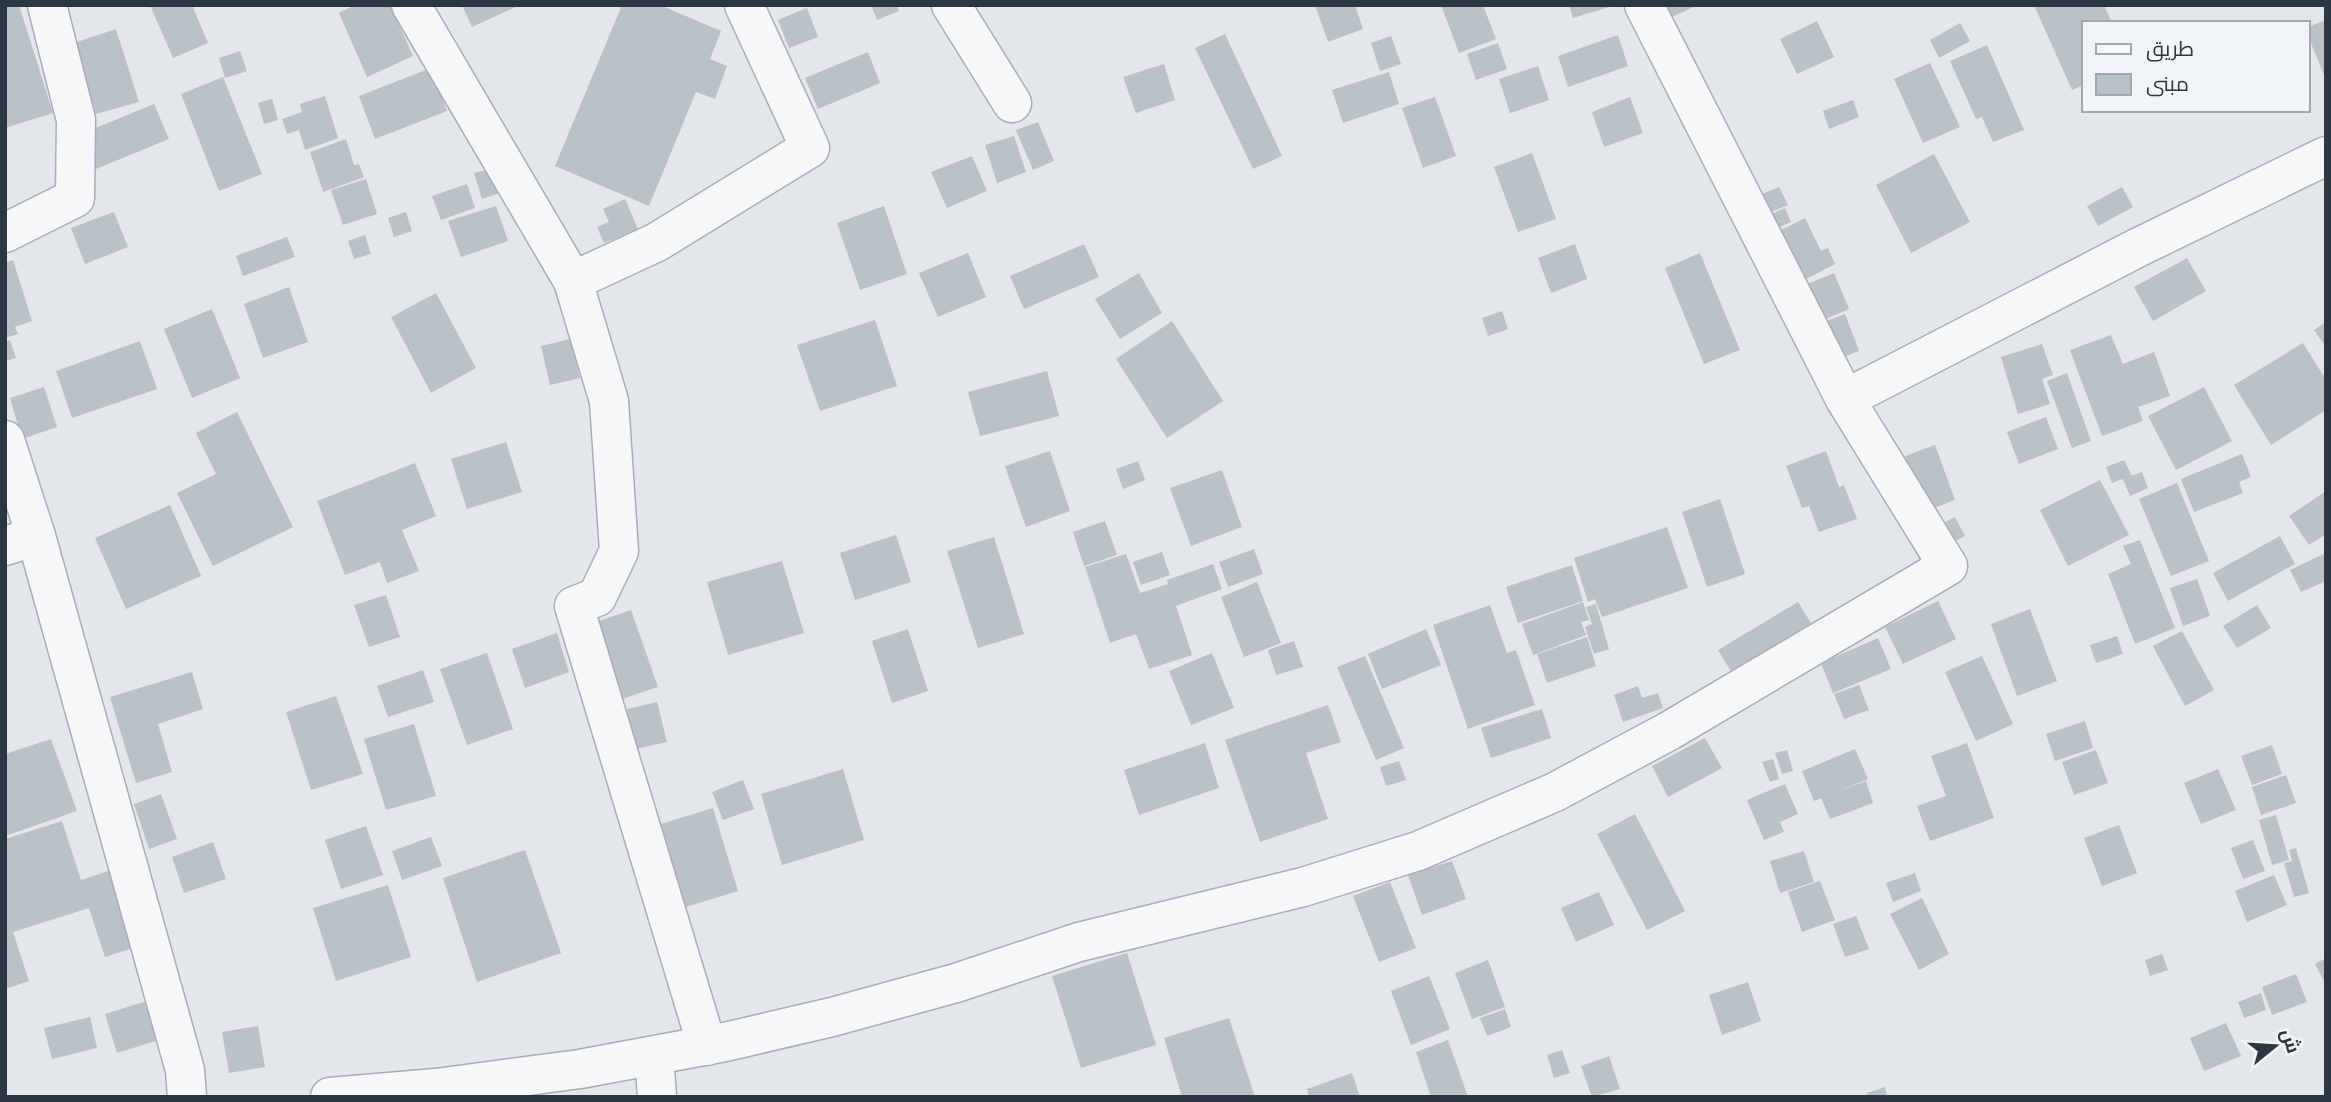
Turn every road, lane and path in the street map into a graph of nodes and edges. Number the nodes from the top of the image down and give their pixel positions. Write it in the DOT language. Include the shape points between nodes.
graph roads {
  1 [pos="47,5"];
  2 [pos="411,5"];
  3 [pos="744,5"];
  4 [pos="951,5"];
  5 [pos="1644,5"];
  6 [pos="1012,103"];
  7 [pos="2326,156"];
  8 [pos="5,233"];
  9 [pos="573,281"];
  10 [pos="1845,398"];
  11 [pos="5,440"];
  12 [pos="21,541"];
  13 [pos="707,1046"];
  14 [pos="653,1056"];
  15 [pos="187,1097"];
  16 [pos="330,1097"];
  17 [pos="657,1097"];
  1 -- 8 [label="street" via="76,120 75,198"];
  2 -- 9 [label="street"];
  3 -- 9 [label="street" via="810,148 657,242"];
  4 -- 6 [label="street"];
  5 -- 10 [label="street"];
  7 -- 10 [label="street"];
  9 -- 13 [label="street" via="609,401 619,551 597,597 574,606"];
  10 -- 13 [label="street" via="1948,566 1669,731 1555,792 1418,851 1303,887 1079,942 956,983"];
  11 -- 12 [label="street"];
  12 -- 15 [label="street" via="185,1070"];
  13 -- 14 [label="street"];
  14 -- 16 [label="street" via="436,1088"];
  14 -- 17 [label="street"];
}
